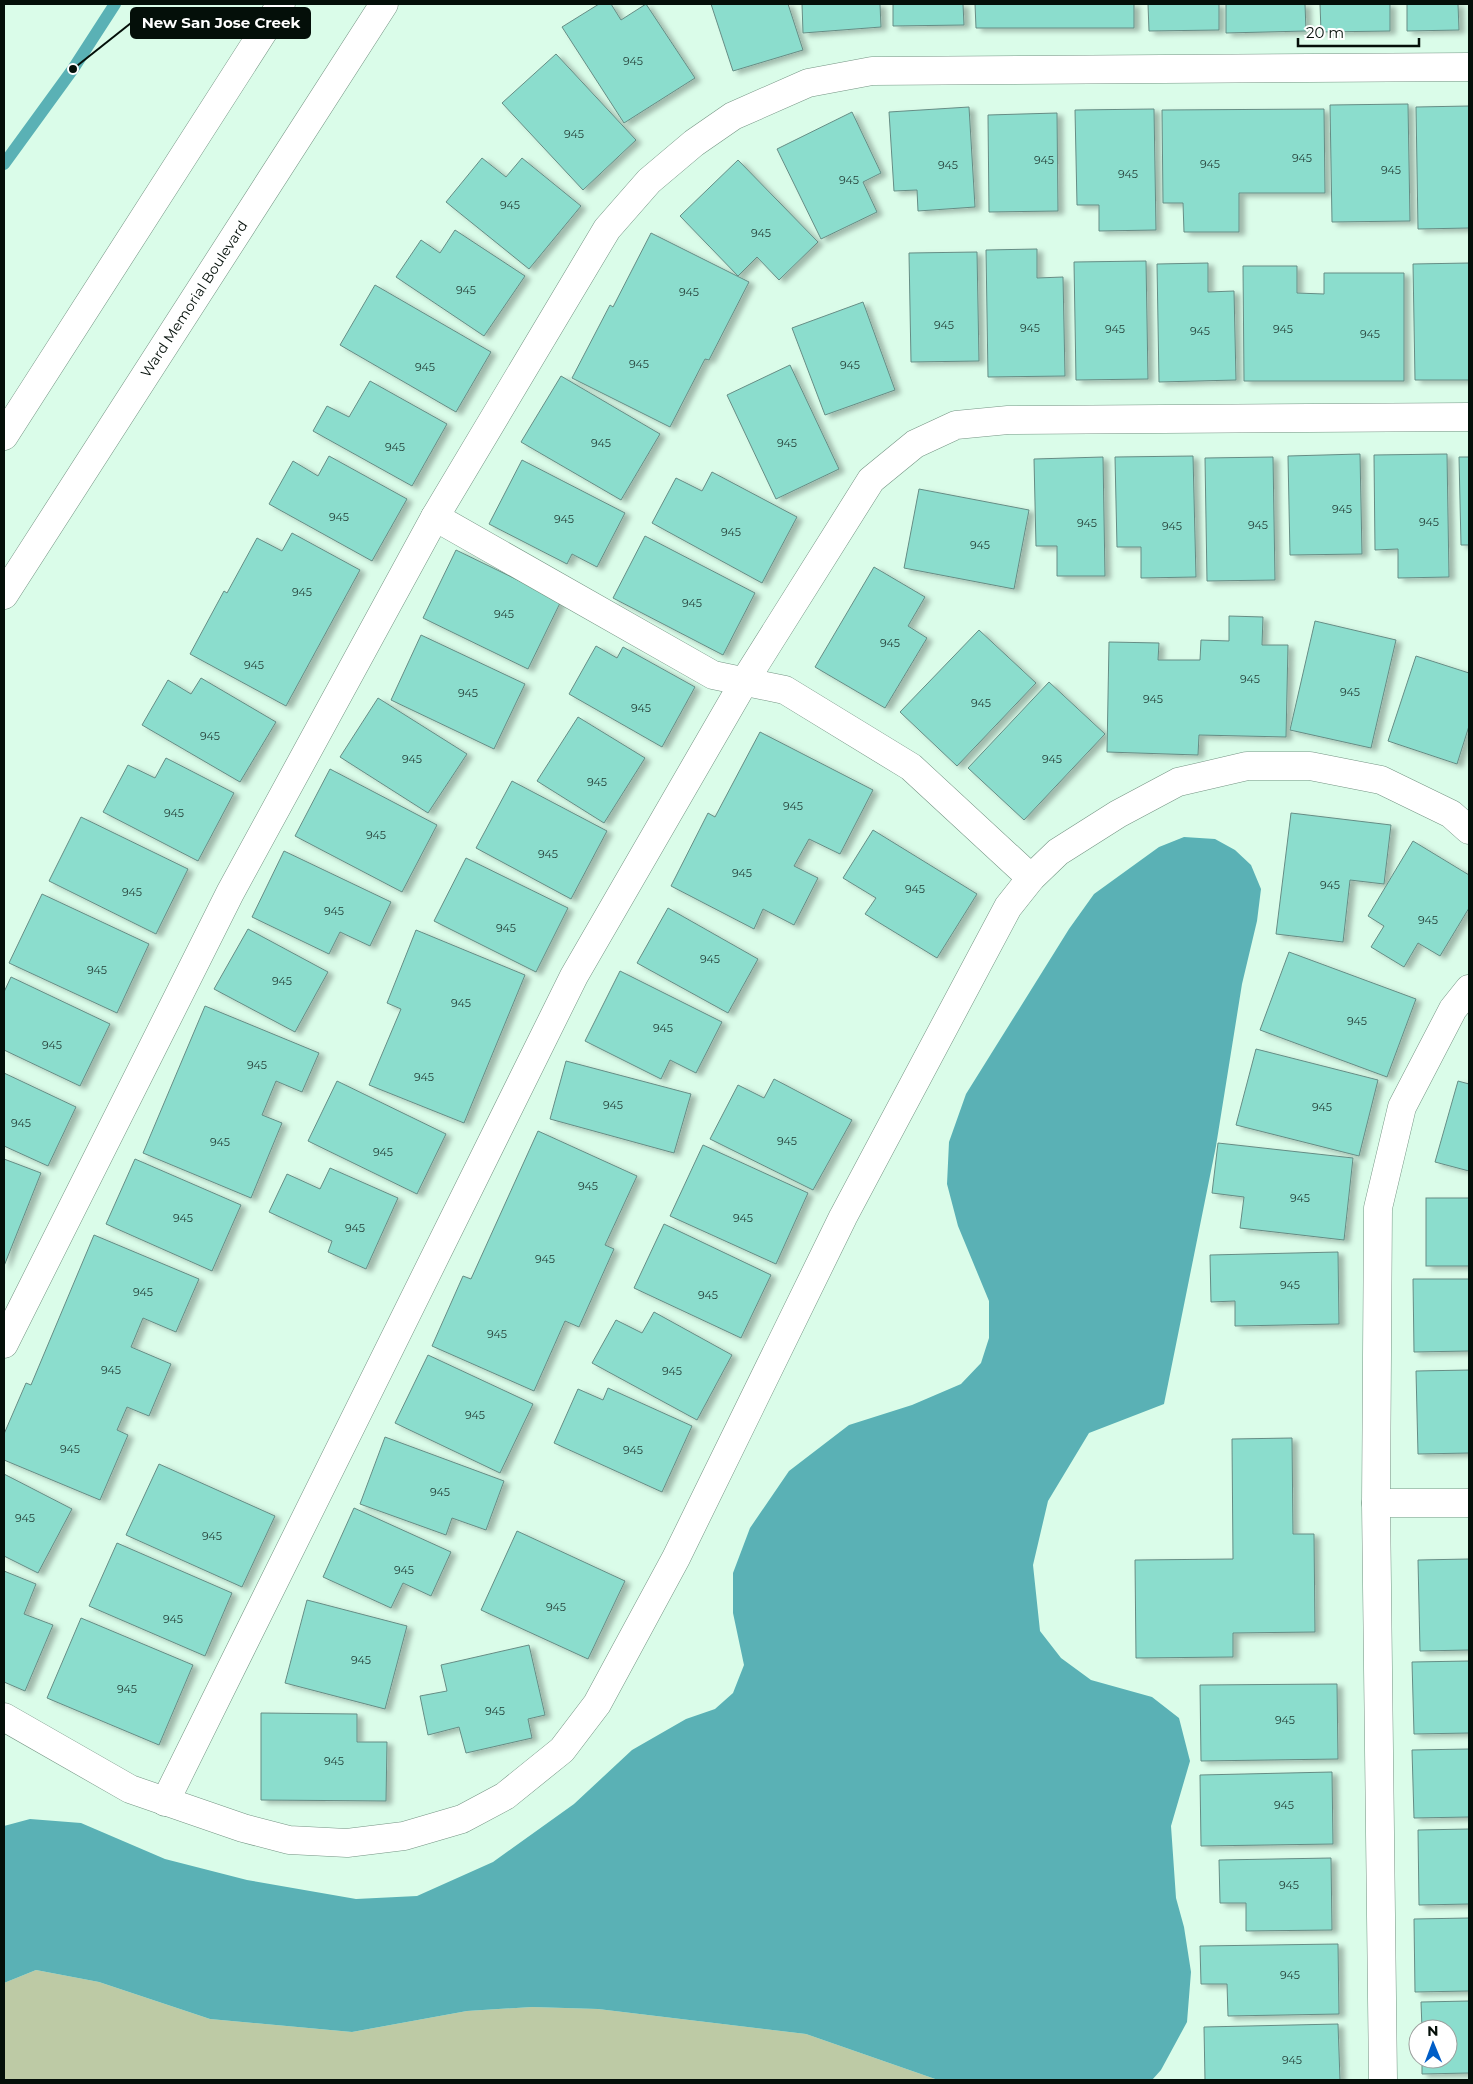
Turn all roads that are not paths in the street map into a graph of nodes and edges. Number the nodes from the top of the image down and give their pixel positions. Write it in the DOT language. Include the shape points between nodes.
graph roads {
  1 [pos="281,4"];
  2 [pos="384,4"];
  3 [pos="1469,67"];
  4 [pos="1469,418"];
  5 [pos="4,436"];
  6 [pos="435,517"];
  7 [pos="4,595"];
  8 [pos="744,682"];
  9 [pos="1469,830"];
  10 [pos="1031,878"];
  11 [pos="1469,989"];
  12 [pos="4,1344"];
  13 [pos="1469,1502"];
  14 [pos="1376,1503"];
  15 [pos="4,1718"];
  16 [pos="165,1802"];
  17 [pos="1383,2080"];
  1 -- 5 [label="main road"];
  2 -- 7 [label="main road, Ward Memorial Boulevard"];
  3 -- 6 [label="main road" via="872,71 808,83 733,116 694,143 650,180 607,228"];
  4 -- 8 [label="main road" via="1008,420 956,425 915,444 871,480"];
  6 -- 8 [label="main road" via="714,675"];
  6 -- 12 [label="main road" via="230,893"];
  8 -- 10 [label="main road" via="785,690 911,767"];
  8 -- 16 [label="main road" via="574,976"];
  9 -- 10 [label="main road" via="1451,814 1381,780 1310,766 1247,766 1178,782 1118,814 1058,852"];
  10 -- 16 [label="main road" via="1008,907 843,1216 676,1558 597,1704 562,1750 505,1796 462,1819 404,1836 347,1844 289,1840"];
  11 -- 14 [label="main road" via="1452,1009 1402,1107 1378,1208"];
  13 -- 14 [label="main road"];
  14 -- 17 [label="main road"];
  15 -- 16 [label="main road" via="130,1789"];
}
